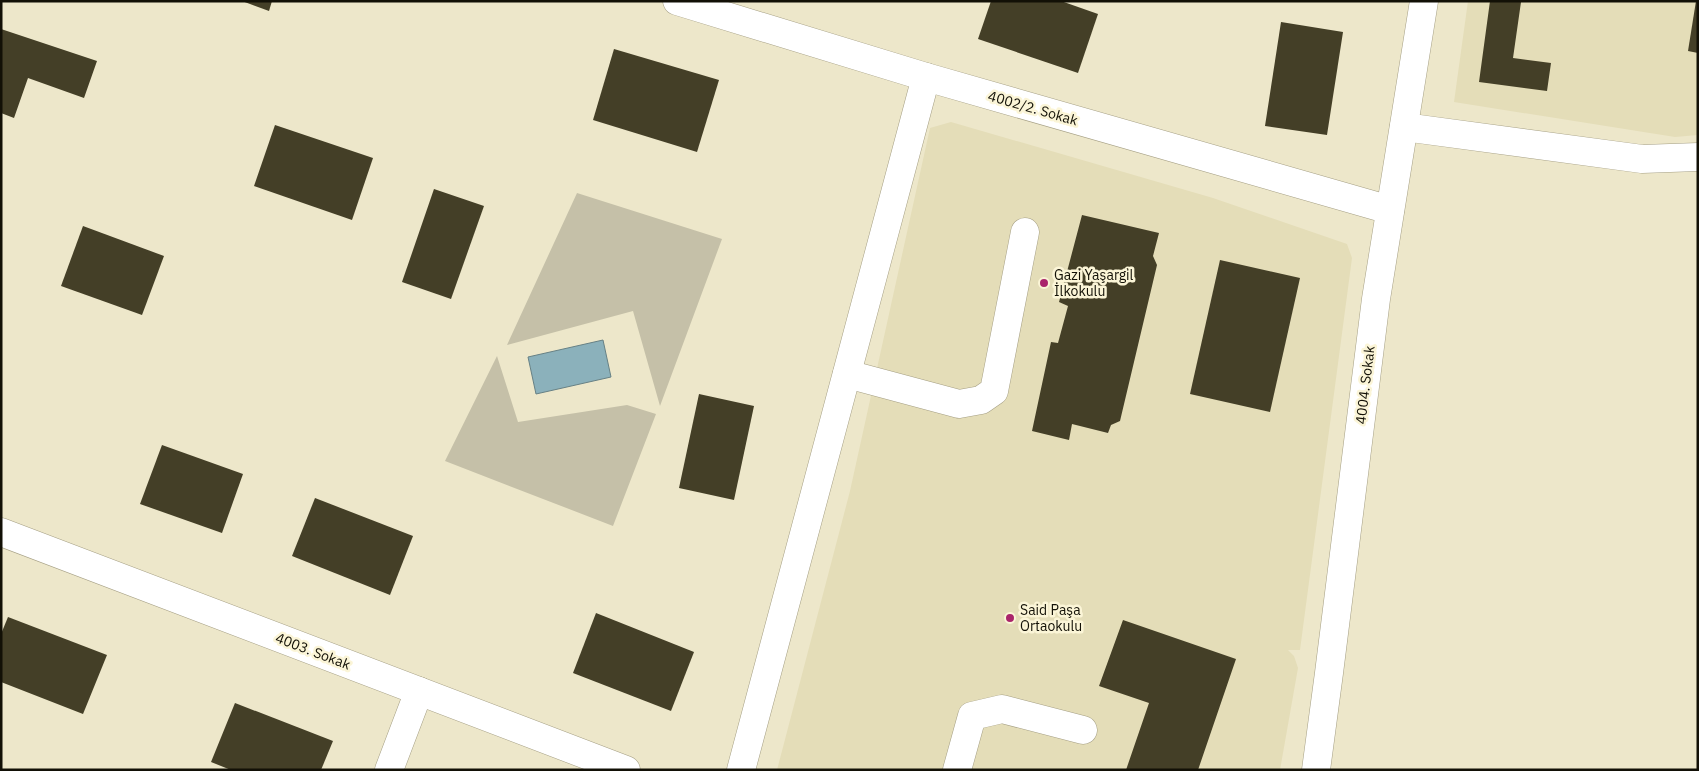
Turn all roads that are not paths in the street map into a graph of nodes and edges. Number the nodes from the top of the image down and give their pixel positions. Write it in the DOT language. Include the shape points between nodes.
graph roads {
  1 [pos="677,1"];
  2 [pos="1424,1"];
  3 [pos="926,77"];
  4 [pos="1404,127"];
  5 [pos="1698,157"];
  6 [pos="1390,210"];
  7 [pos="1025,232"];
  8 [pos="847,374"];
  9 [pos="1,532"];
  10 [pos="419,691"];
  11 [pos="1083,730"];
  12 [pos="389,770"];
  13 [pos="626,770"];
  14 [pos="741,770"];
  15 [pos="958,770"];
  16 [pos="1316,770"];
  1 -- 3 [label="street, 4002/2. Sokak"];
  2 -- 4 [label="street, 4004. Sokak"];
  3 -- 6 [label="street, 4002/2. Sokak"];
  3 -- 8 [label="street"];
  4 -- 5 [label="street" via="1642,159"];
  4 -- 6 [label="street, 4004. Sokak"];
  6 -- 16 [label="street, 4004. Sokak"];
  7 -- 8 [label="street" via="994,391 981,400 959,404"];
  8 -- 14 [label="street"];
  9 -- 10 [label="street, 4003. Sokak"];
  10 -- 12 [label="street"];
  10 -- 13 [label="street, 4003. Sokak"];
  11 -- 15 [label="street" via="1002,709 972,716"];
}
